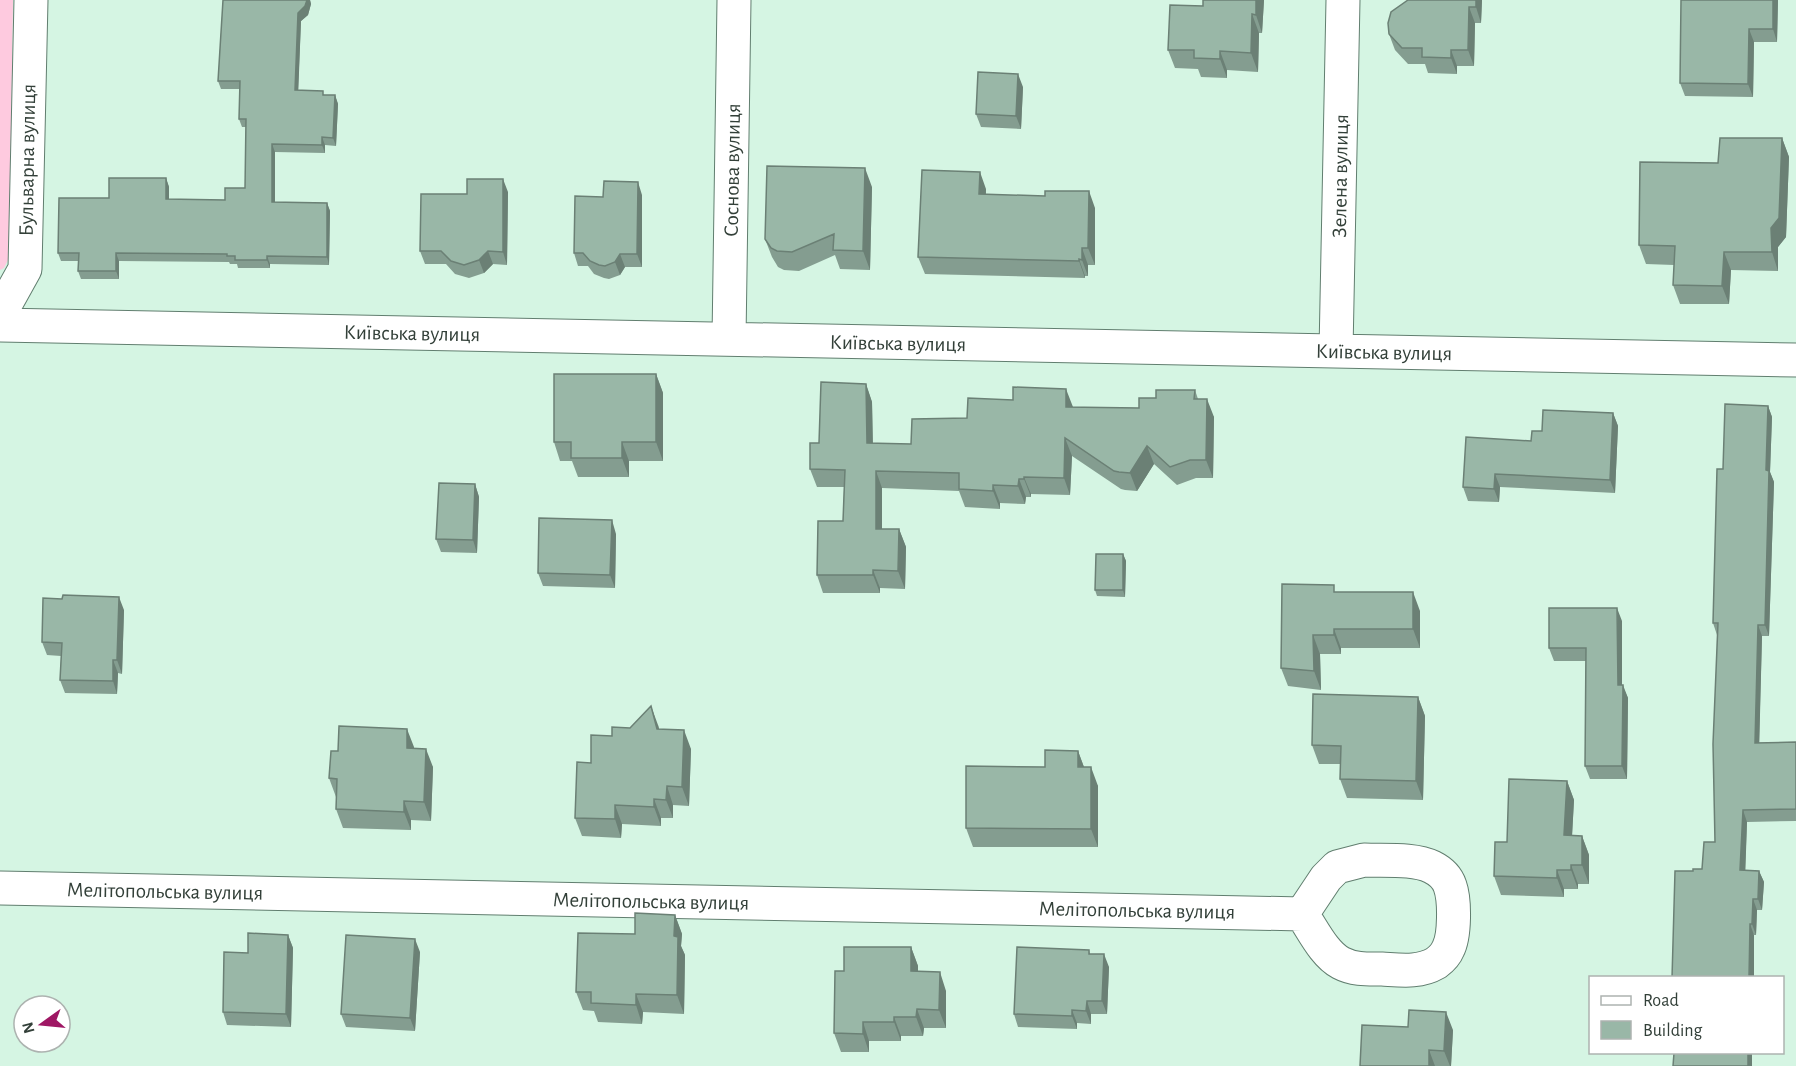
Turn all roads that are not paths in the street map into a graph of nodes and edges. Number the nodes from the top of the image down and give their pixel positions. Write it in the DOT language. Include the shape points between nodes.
graph roads {
  1 [pos="31,0"];
  2 [pos="734,0"];
  3 [pos="1343,0"];
  4 [pos="0,314"];
  5 [pos="0,325"];
  6 [pos="729,339"];
  7 [pos="1336,351"];
  8 [pos="1796,360"];
  9 [pos="0,888"];
  10 [pos="1302,914"];
  1 -- 4 [label="street, Бульварна вулиця" via="26,269"];
  2 -- 6 [label="street, Соснова вулиця"];
  3 -- 7 [label="street, Зелена вулиця"];
  5 -- 6 [label="street, Київська вулиця"];
  6 -- 7 [label="street, Київська вулиця"];
  7 -- 8 [label="street, Київська вулиця"];
  9 -- 10 [label="street, Мелітопольська вулиця"];
  10 -- 10 [label="street" via="1329,954 1355,968 1428,967 1448,950 1452,937 1450,885 1442,873 1417,862 1364,860 1337,867"];
}
